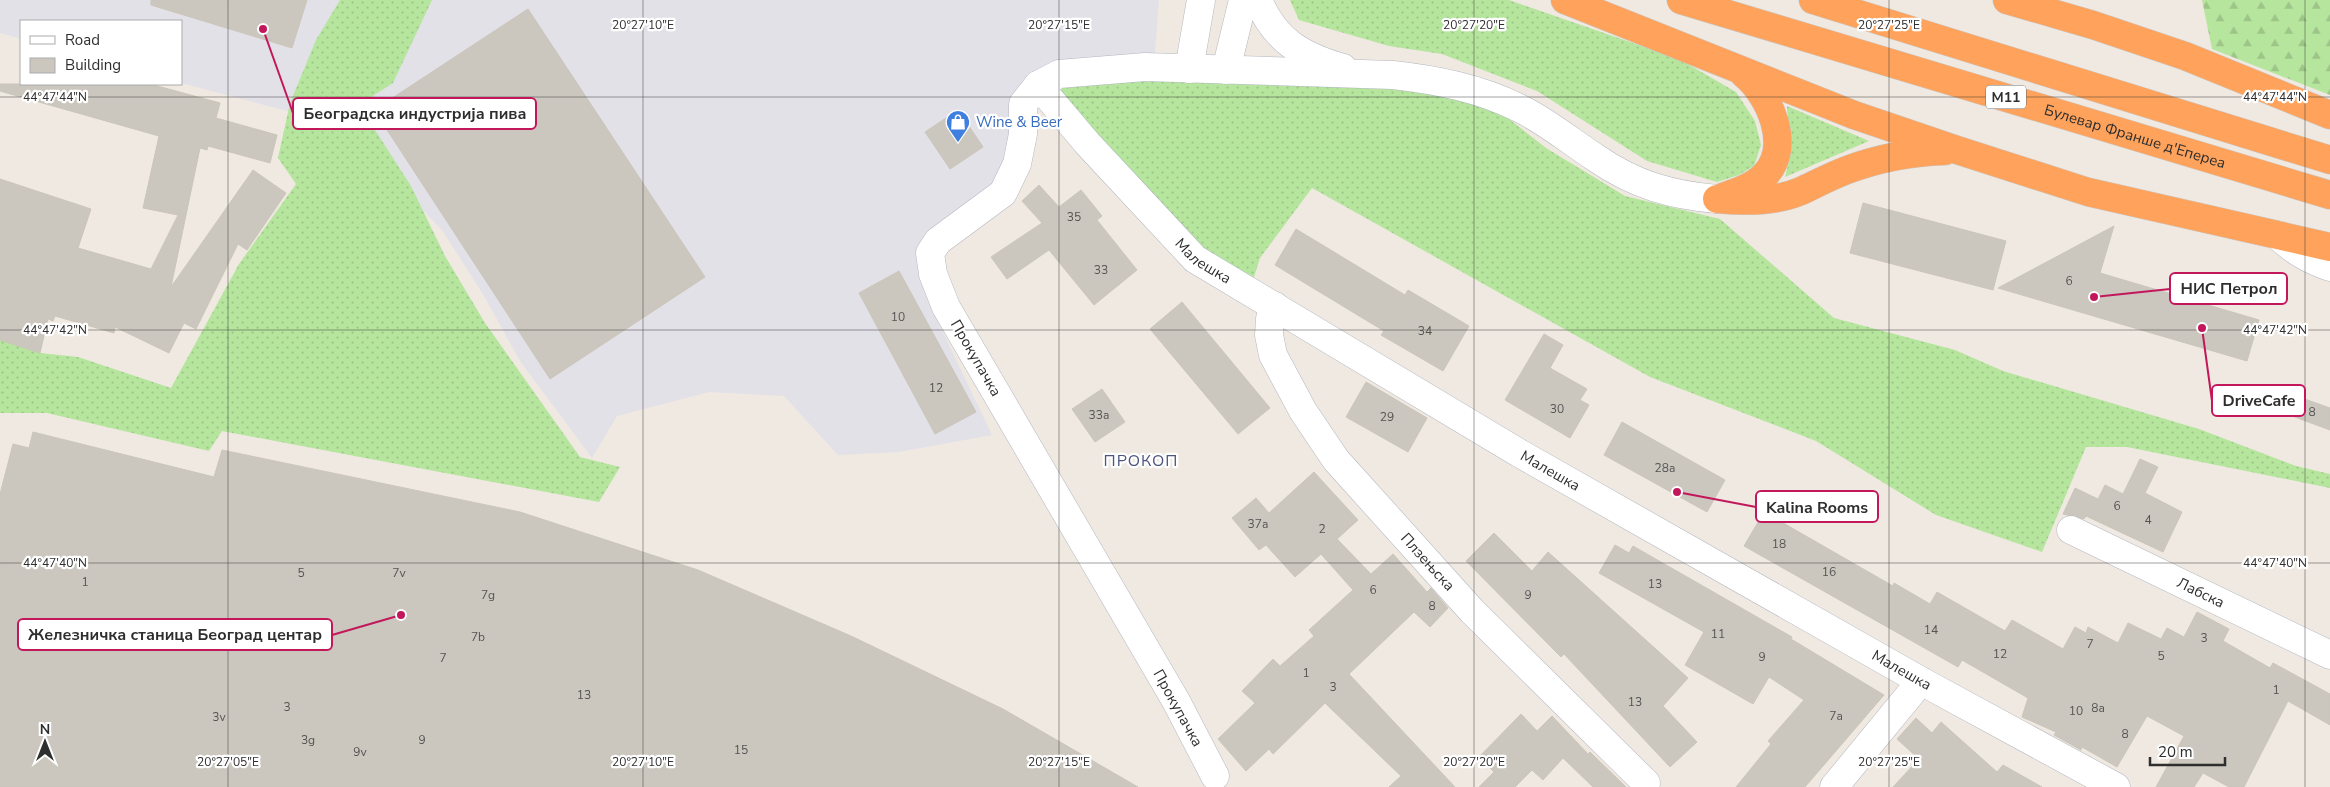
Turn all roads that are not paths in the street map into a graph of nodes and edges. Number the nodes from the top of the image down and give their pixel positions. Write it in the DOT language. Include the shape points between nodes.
graph roads {
  1 [pos="1201,0"];
  2 [pos="1243,0"];
  3 [pos="1258,0"];
  4 [pos="1565,0"];
  5 [pos="1681,0"];
  6 [pos="1813,0"];
  7 [pos="2007,0"];
  8 [pos="1189,69"];
  9 [pos="1226,70"];
  10 [pos="1739,70"];
  11 [pos="1368,75"];
  12 [pos="1038,85"];
  13 [pos="2330,115"];
  14 [pos="1957,150"];
  15 [pos="2330,160"];
  16 [pos="2330,195"];
  17 [pos="1717,199"];
  18 [pos="2277,235"];
  19 [pos="2330,246"];
  20 [pos="2330,267"];
  21 [pos="1276,306"];
  22 [pos="2072,530"];
  23 [pos="2330,655"];
  24 [pos="1921,681"];
  25 [pos="1215,776"];
  26 [pos="1646,783"];
  27 [pos="1834,787"];
  28 [pos="2116,787"];
  1 -- 8 [label="street"];
  2 -- 9 [label="street"];
  3 -- 11 [label="street" via="1270,24 1286,43 1326,63"];
  4 -- 10 [label="highway"];
  5 -- 16 [label="highway, Булевар Франше д'Епереа / M11"];
  6 -- 15 [label="highway, M11"];
  7 -- 13 [label="highway" via="2184,56"];
  8 -- 9 [label="street, Прокупачка"];
  8 -- 12 [label="street, Прокупачка" via="1145,67 1059,74"];
  9 -- 11 [label="street, Прокупачка"];
  10 -- 14 [label="highway" via="1854,115"];
  10 -- 17 [label="highway" via="1752,80 1769,104 1776,125 1776,147 1773,161 1764,176"];
  11 -- 17 [label="street" via="1393,75 1447,83 1499,99 1539,119 1632,179 1671,193"];
  12 -- 21 [label="street, Малешка" via="1195,259"];
  12 -- 25 [label="street, Прокупачка" via="1023,104 1017,164 1003,193 938,241 930,253 933,274 946,307 1171,693"];
  14 -- 17 [label="highway" via="1917,152 1873,161 1784,196 1741,202"];
  14 -- 18 [label="highway" via="2088,192"];
  18 -- 19 [label="highway"];
  18 -- 20 [label="street" via="2311,261"];
  21 -- 24 [label="street, Малешка" via="1511,448"];
  21 -- 26 [label="street, Плзењска" via="1270,319 1269,335 1273,355 1303,411 1336,460 1472,611"];
  22 -- 23 [label="street, Лабска"];
  24 -- 27 [label="street"];
  24 -- 28 [label="street, Малешка"];
}
